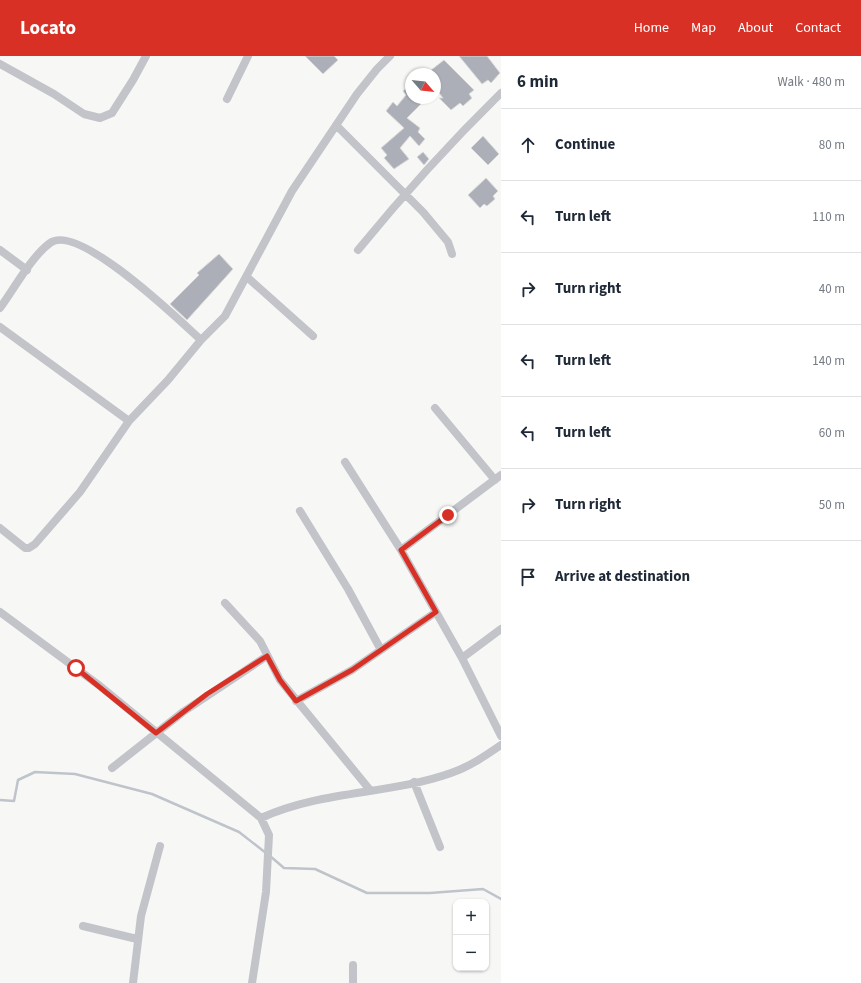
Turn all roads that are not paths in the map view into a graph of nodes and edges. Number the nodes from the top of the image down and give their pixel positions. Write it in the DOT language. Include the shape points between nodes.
graph roads {
  1 [pos="146,56"];
  2 [pos="248,56"];
  3 [pos="390,56"];
  4 [pos="0,64"];
  5 [pos="501,93"];
  6 [pos="227,99"];
  7 [pos="336,125"];
  8 [pos="405,193"];
  9 [pos="0,250"];
  10 [pos="358,250"];
  11 [pos="452,254"];
  12 [pos="27,270"];
  13 [pos="247,277"];
  14 [pos="0,308"];
  15 [pos="0,327"];
  16 [pos="313,336"];
  17 [pos="201,340"];
  18 [pos="435,408"];
  19 [pos="129,421"];
  20 [pos="344,462"];
  21 [pos="498,478"];
  22 [pos="300,511"];
  23 [pos="0,528"];
  24 [pos="401,550"];
  25 [pos="225,604"];
  26 [pos="0,612"];
  27 [pos="436,612"];
  28 [pos="501,630"];
  29 [pos="381,650"];
  30 [pos="267,656"];
  31 [pos="462,658"];
  32 [pos="296,701"];
  33 [pos="156,733"];
  34 [pos="501,736"];
  35 [pos="501,745"];
  36 [pos="112,768"];
  37 [pos="414,782"];
  38 [pos="370,790"];
  39 [pos="261,818"];
  40 [pos="160,846"];
  41 [pos="440,847"];
  42 [pos="83,926"];
  43 [pos="137,939"];
  44 [pos="353,965"];
  45 [pos="133,983"];
  46 [pos="252,983"];
  47 [pos="353,983"];
  1 -- 4 [label="street" via="112,113 100,118 84,114"];
  2 -- 6 [label="street"];
  3 -- 7 [label="street" via="377,68"];
  5 -- 8 [label="street"];
  7 -- 8 [label="street"];
  7 -- 13 [label="street" via="292,191"];
  8 -- 10 [label="street"];
  8 -- 11 [label="street" via="448,242"];
  9 -- 12 [label="street"];
  12 -- 14 [label="street"];
  12 -- 17 [label="street" via="50,242 60,239 72,242 112,264"];
  13 -- 16 [label="street"];
  13 -- 17 [label="street" via="225,316"];
  15 -- 19 [label="street"];
  17 -- 19 [label="street"];
  18 -- 21 [label="street"];
  19 -- 23 [label="street" via="80,492 32,547 25,548"];
  20 -- 24 [label="street"];
  21 -- 24 [label="street"];
  22 -- 29 [label="street" via="348,589"];
  24 -- 27 [label="street"];
  25 -- 30 [label="street" via="260,641"];
  26 -- 33 [label="street" via="100,686"];
  27 -- 29 [label="street"];
  27 -- 31 [label="street"];
  28 -- 31 [label="street"];
  29 -- 32 [label="street" via="352,670"];
  30 -- 32 [label="street" via="280,680"];
  30 -- 33 [label="street" via="207,694"];
  31 -- 34 [label="street"];
  32 -- 38 [label="street"];
  33 -- 36 [label="street"];
  33 -- 39 [label="street"];
  35 -- 37 [label="street" via="465,767"];
  37 -- 38 [label="street"];
  37 -- 41 [label="street"];
  38 -- 39 [label="street" via="315,800 275,811"];
  39 -- 46 [label="street" via="269,835 266,892"];
  40 -- 43 [label="street"];
  42 -- 43 [label="street"];
  43 -- 45 [label="street"];
  44 -- 47 [label="street"];
}
